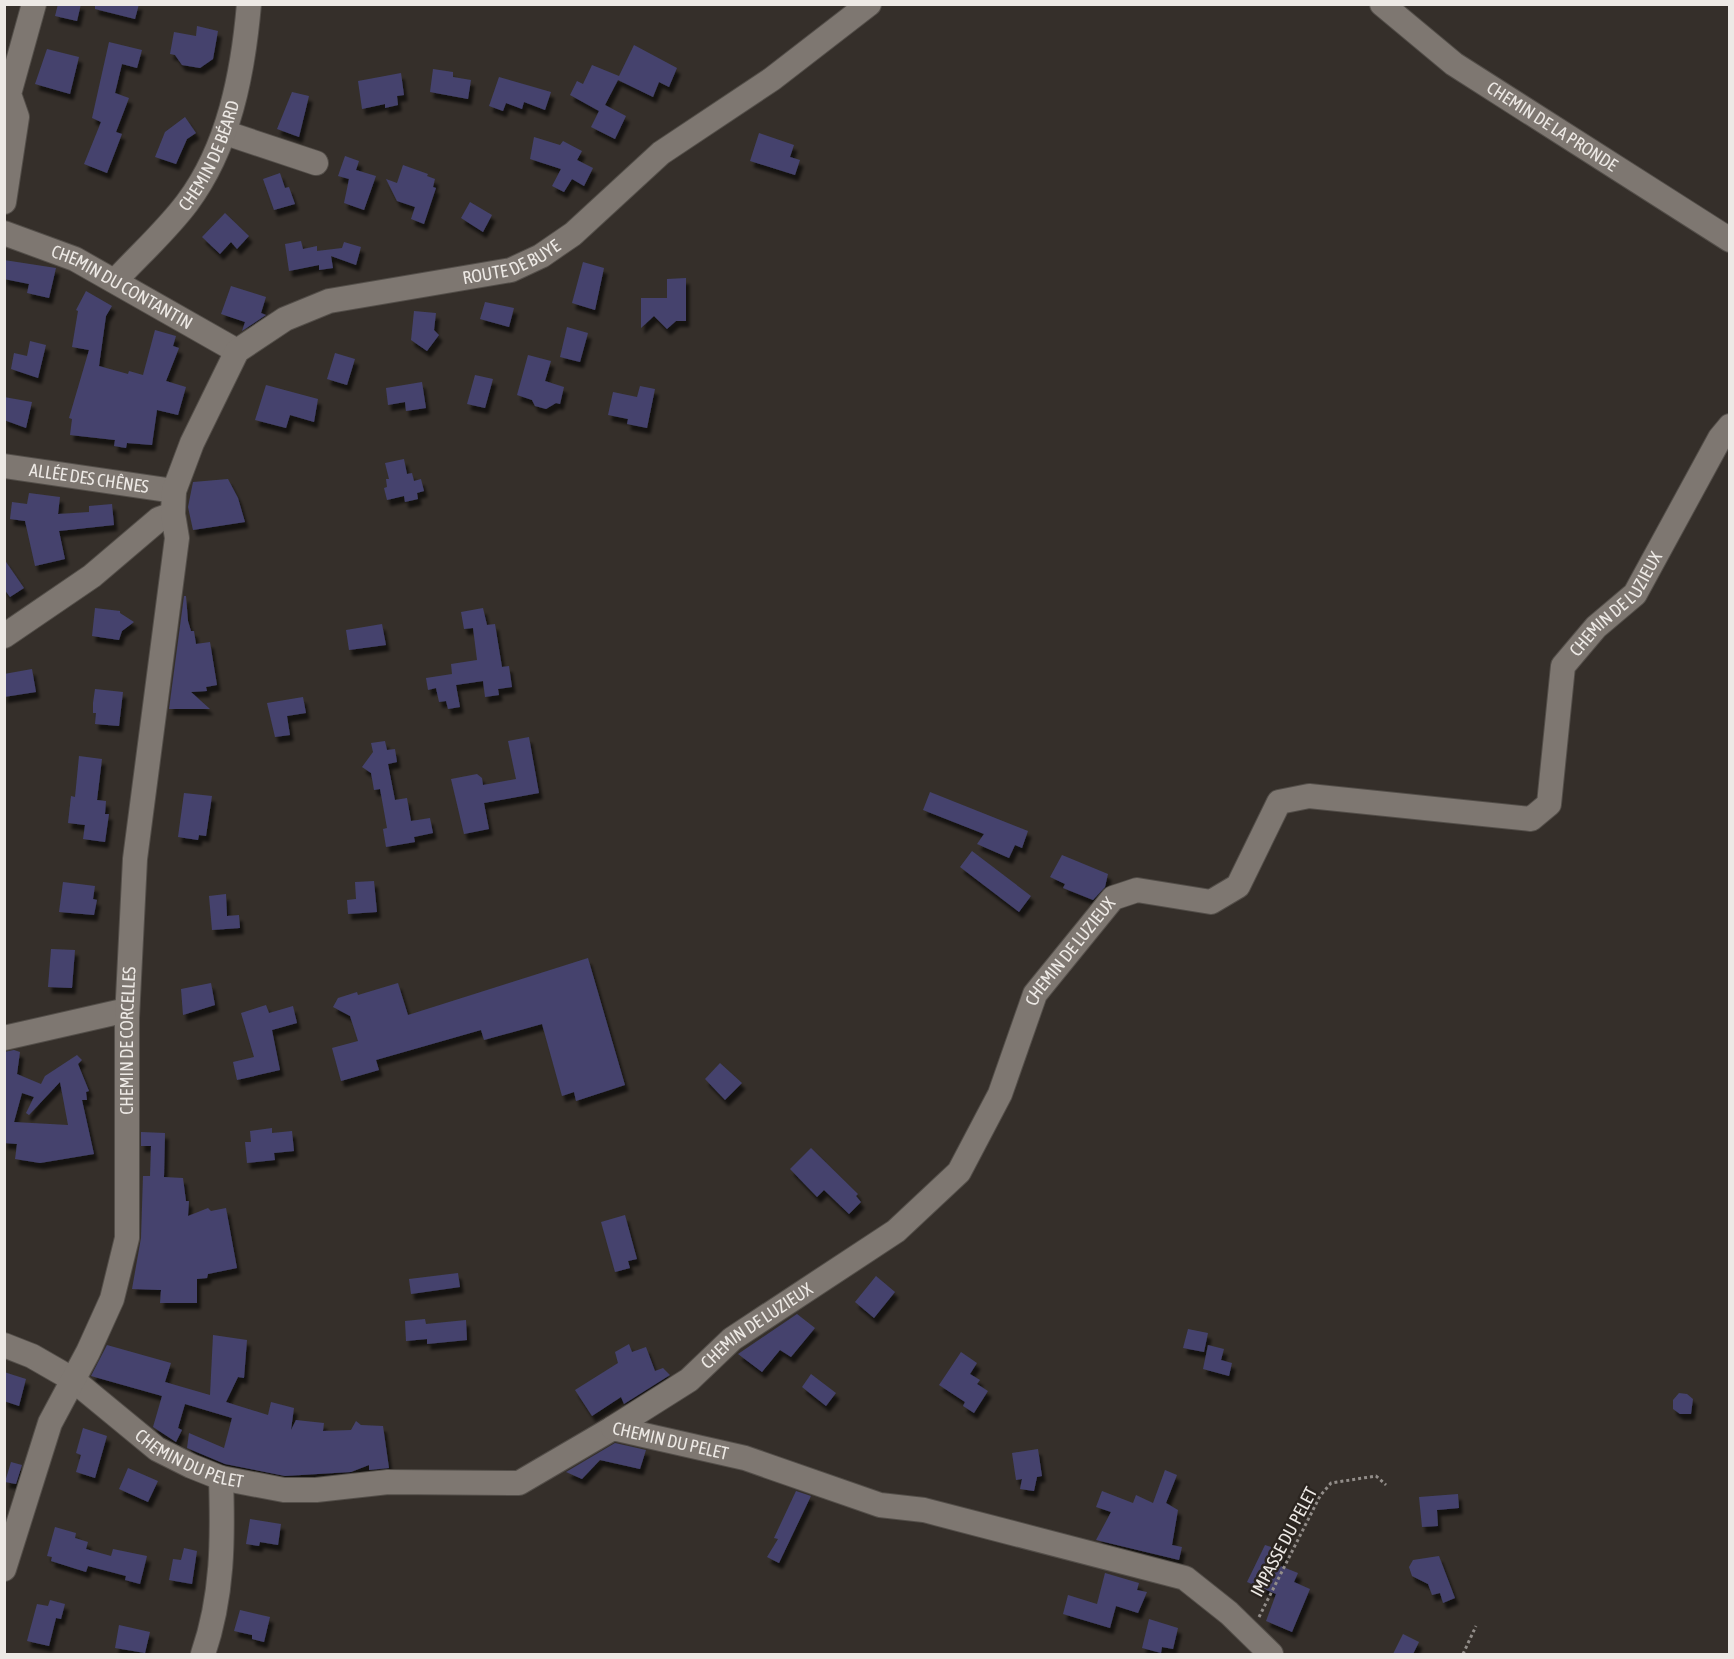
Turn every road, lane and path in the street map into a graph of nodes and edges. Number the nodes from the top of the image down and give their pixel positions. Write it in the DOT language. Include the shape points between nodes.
graph roads {
  1 [pos="34,4"];
  2 [pos="249,4"];
  3 [pos="869,4"];
  4 [pos="1382,4"];
  5 [pos="226,133"];
  6 [pos="316,163"];
  7 [pos="4,202"];
  8 [pos="4,233"];
  9 [pos="1730,240"];
  10 [pos="115,281"];
  11 [pos="237,351"];
  12 [pos="1730,426"];
  13 [pos="4,465"];
  14 [pos="174,503"];
  15 [pos="4,636"];
  16 [pos="127,1010"];
  17 [pos="4,1038"];
  18 [pos="4,1345"];
  19 [pos="72,1379"];
  20 [pos="613,1428"];
  21 [pos="221,1478"];
  22 [pos="1386,1485"];
  23 [pos="4,1569"];
  24 [pos="1476,1626"];
  25 [pos="1251,1634"];
  26 [pos="203,1654"];
  27 [pos="1271,1654"];
  28 [pos="1463,1654"];
  1 -- 7 [label="street" via="9,94 17,117"];
  2 -- 5 [label="street, CHEMIN DE BÉARD" via="247,35"];
  3 -- 11 [label="street, ROUTE DE BUYE" via="772,79 661,153 573,234 541,256 511,270 329,301 285,319"];
  4 -- 9 [label="street, CHEMIN DE LA PRONDE" via="1454,64"];
  5 -- 6 [label="street"];
  5 -- 10 [label="street, CHEMIN DE BÉARD" via="187,202"];
  8 -- 10 [label="street, CHEMIN DU CONTANTIN" via="75,260"];
  10 -- 11 [label="street, CHEMIN DU CONTANTIN"];
  11 -- 14 [label="street" via="192,443"];
  12 -- 20 [label="street, CHEMIN DE LUZIEUX" via="1635,594 1596,627 1563,666 1549,804 1531,819 1310,796 1279,802 1238,886 1211,902 1137,890 1113,898 1035,994 1000,1094 959,1172 896,1231 732,1339 689,1380"];
  13 -- 14 [label="street, ALLÉE DES CHÊNES"];
  14 -- 15 [label="street" via="92,576"];
  14 -- 16 [label="street, CHEMIN DE CORCELLES" via="177,538 135,859"];
  16 -- 17 [label="street"];
  16 -- 19 [label="street, CHEMIN DE CORCELLES" via="127,1238 112,1299"];
  18 -- 19 [label="street, CHEMIN DU PELET"];
  19 -- 21 [label="street, CHEMIN DU PELET" via="157,1449"];
  19 -- 23 [label="street, CHEMIN DE CORCELLES" via="50,1423"];
  20 -- 21 [label="street, CHEMIN DU PELET" via="519,1483 388,1482 284,1490"];
  20 -- 25 [label="street, CHEMIN DU PELET" via="745,1458 880,1505 924,1510 1185,1578"];
  21 -- 26 [label="street" via="222,1572"];
  22 -- 25 [label="path, IMPASSE DU PELET" via="1376,1476 1331,1483 1320,1496"];
  24 -- 28 [label="path"];
  25 -- 27 [label="street, CHEMIN DU PELET"];
}
